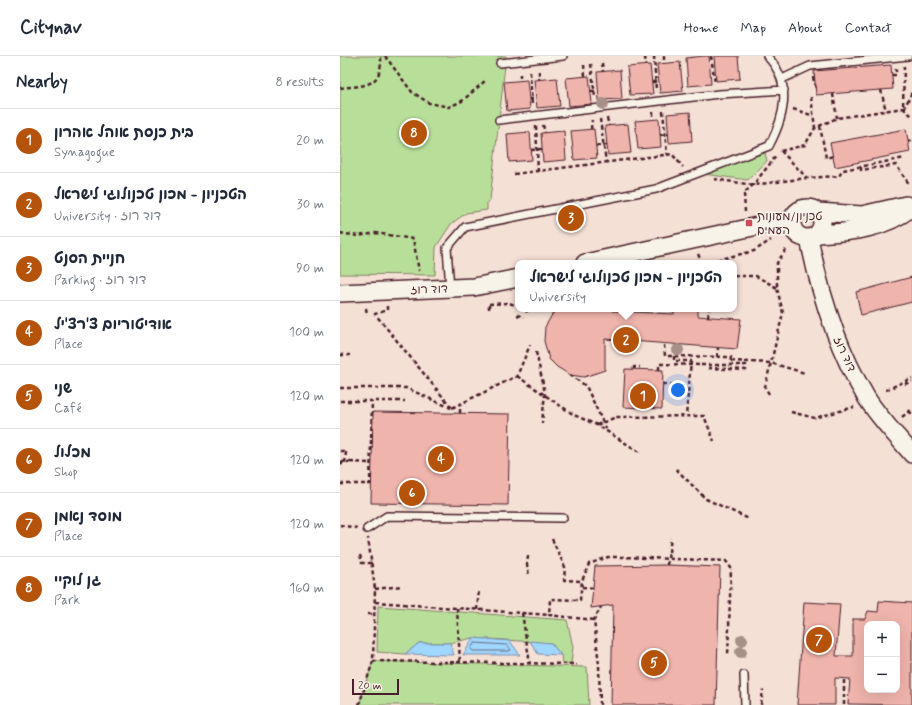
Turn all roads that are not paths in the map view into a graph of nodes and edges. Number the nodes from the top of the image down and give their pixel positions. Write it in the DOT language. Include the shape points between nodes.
graph roads {
  1 [pos="563,56"];
  2 [pos="767,56"];
  3 [pos="906,59"];
  4 [pos="500,63"];
  5 [pos="782,79"];
  6 [pos="784,90"];
  7 [pos="499,120"];
  8 [pos="912,203"];
  9 [pos="912,207"];
  10 [pos="818,212"];
  11 [pos="792,221"];
  12 [pos="814,236"];
  13 [pos="599,260"];
  14 [pos="515,279"];
  15 [pos="450,288"];
  16 [pos="340,293"];
  17 [pos="909,446"];
  18 [pos="563,518"];
  19 [pos="367,529"];
  20 [pos="744,674"];
  21 [pos="744,705"];
  1 -- 4 [label="lane"];
  2 -- 5 [label="lane" via="776,66"];
  3 -- 5 [label="lane" via="810,66"];
  5 -- 6 [label="lane"];
  6 -- 7 [label="lane" via="716,94"];
  6 -- 15 [label="lane" via="783,113 778,130 769,146 656,189 465,226 447,248"];
  8 -- 10 [label="street" via="862,215"];
  9 -- 12 [label="street" via="876,226 853,232"];
  10 -- 11 [label="street" via="805,208 796,212"];
  10 -- 12 [label="street" via="823,225"];
  11 -- 12 [label="street" via="796,234 800,237"];
  11 -- 13 [label="street" via="767,224"];
  12 -- 17 [label="street, דוד רוז" via="826,312 847,362 867,398"];
  14 -- 15 [label="street, דוד רוז" via="474,287"];
  15 -- 16 [label="street, דוד רוז"];
  18 -- 19 [label="lane" via="387,516"];
  20 -- 21 [label="lane"];
}
